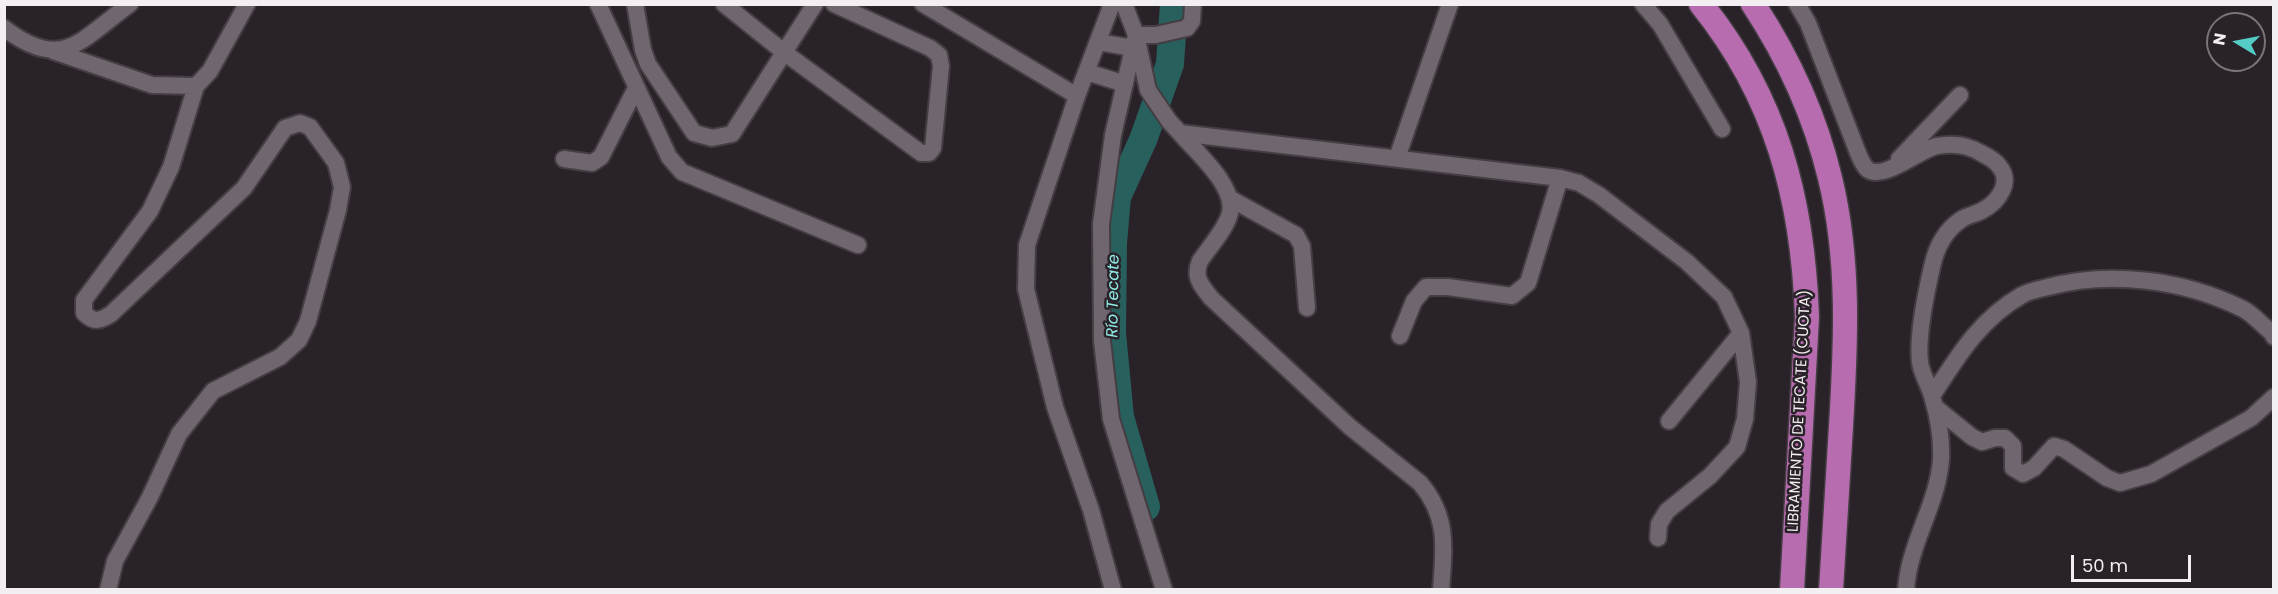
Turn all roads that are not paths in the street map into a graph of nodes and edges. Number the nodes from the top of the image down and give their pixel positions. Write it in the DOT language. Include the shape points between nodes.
graph roads {
  1 [pos="130,4"];
  2 [pos="247,4"];
  3 [pos="598,4"];
  4 [pos="635,4"];
  5 [pos="724,4"];
  6 [pos="815,4"];
  7 [pos="834,4"];
  8 [pos="923,4"];
  9 [pos="1112,4"];
  10 [pos="1124,4"];
  11 [pos="1193,4"];
  12 [pos="1450,4"];
  13 [pos="1643,4"];
  14 [pos="1701,4"];
  15 [pos="1753,4"];
  16 [pos="1797,4"];
  17 [pos="4,28"];
  18 [pos="1098,42"];
  19 [pos="1135,42"];
  20 [pos="53,51"];
  21 [pos="785,53"];
  22 [pos="1087,72"];
  23 [pos="1125,84"];
  24 [pos="196,86"];
  25 [pos="636,88"];
  26 [pos="1960,95"];
  27 [pos="1077,96"];
  28 [pos="1174,127"];
  29 [pos="1722,129"];
  30 [pos="1396,158"];
  31 [pos="564,159"];
  32 [pos="1892,168"];
  33 [pos="1560,178"];
  34 [pos="1230,199"];
  35 [pos="858,245"];
  36 [pos="1306,308"];
  37 [pos="1741,333"];
  38 [pos="1400,336"];
  39 [pos="2274,337"];
  40 [pos="2274,397"];
  41 [pos="1933,402"];
  42 [pos="1669,421"];
  43 [pos="1658,538"];
  44 [pos="108,590"];
  45 [pos="1113,590"];
  46 [pos="1164,590"];
  47 [pos="1442,590"];
  48 [pos="1792,590"];
  49 [pos="1832,590"];
  50 [pos="1906,590"];
  1 -- 20 [label="street" via="86,37"];
  2 -- 24 [label="street" via="210,70"];
  3 -- 25 [label="street"];
  4 -- 21 [label="street" via="648,64 694,133 712,138 732,134"];
  5 -- 21 [label="street"];
  6 -- 21 [label="street"];
  7 -- 21 [label="street" via="939,55 933,148 929,153 921,153"];
  8 -- 27 [label="street"];
  9 -- 18 [label="street"];
  10 -- 19 [label="street"];
  11 -- 19 [label="street" via="1190,25"];
  12 -- 30 [label="street"];
  13 -- 29 [label="street" via="1666,33"];
  14 -- 48 [label="highway, LIBRAMIENTO DE TECATE (CUOTA)" via="1735,52 1774,129 1800,229 1807,317"];
  15 -- 49 [label="highway" via="1800,88 1830,177 1840,231 1846,306"];
  16 -- 32 [label="street" via="1866,168 1884,172"];
  17 -- 20 [label="street" via="23,42"];
  18 -- 19 [label="street"];
  18 -- 22 [label="street"];
  19 -- 23 [label="street"];
  19 -- 28 [label="street" via="1148,90"];
  20 -- 24 [label="street" via="152,85"];
  22 -- 23 [label="street"];
  22 -- 27 [label="street"];
  23 -- 46 [label="street" via="1113,135 1101,224 1102,341 1111,419"];
  24 -- 44 [label="street" via="171,167 150,211 84,300 84,313 91,320 100,321 111,314 243,188 285,128 300,123 310,128 336,163 342,188 308,321 299,340 280,357 213,391 179,434 115,561"];
  25 -- 31 [label="street" via="601,157 592,164"];
  25 -- 35 [label="street" via="669,157 682,172"];
  26 -- 32 [label="street"];
  27 -- 45 [label="street" via="1027,245 1026,290 1055,406 1091,510"];
  28 -- 30 [label="street"];
  28 -- 34 [label="street" via="1224,184"];
  30 -- 33 [label="street"];
  32 -- 41 [label="street" via="1936,146 1956,144 1971,146 1998,164 2004,173 1999,198 1983,211 1962,219 1943,238 1936,252 1920,345 1920,363"];
  33 -- 37 [label="street" via="1599,195 1687,262 1724,297"];
  33 -- 38 [label="street" via="1528,282 1512,296 1426,287 1414,301"];
  34 -- 36 [label="street" via="1296,235 1302,246"];
  34 -- 47 [label="street" via="1230,214 1200,261 1197,279 1211,298 1350,427 1429,494 1439,513 1444,542"];
  37 -- 42 [label="street"];
  37 -- 43 [label="street" via="1748,382 1745,419 1737,447 1710,476 1667,511 1659,524"];
  39 -- 41 [label="street" via="2244,310 2192,290 2129,279 2073,280 2024,293 1996,312 1973,334"];
  40 -- 41 [label="street" via="2251,418 2151,474 2120,483 2054,446 2023,474 2013,468 2013,446 2005,438 1982,442 1972,437"];
  41 -- 50 [label="street" via="1942,440 1941,463 1929,510 1915,543"];
}
